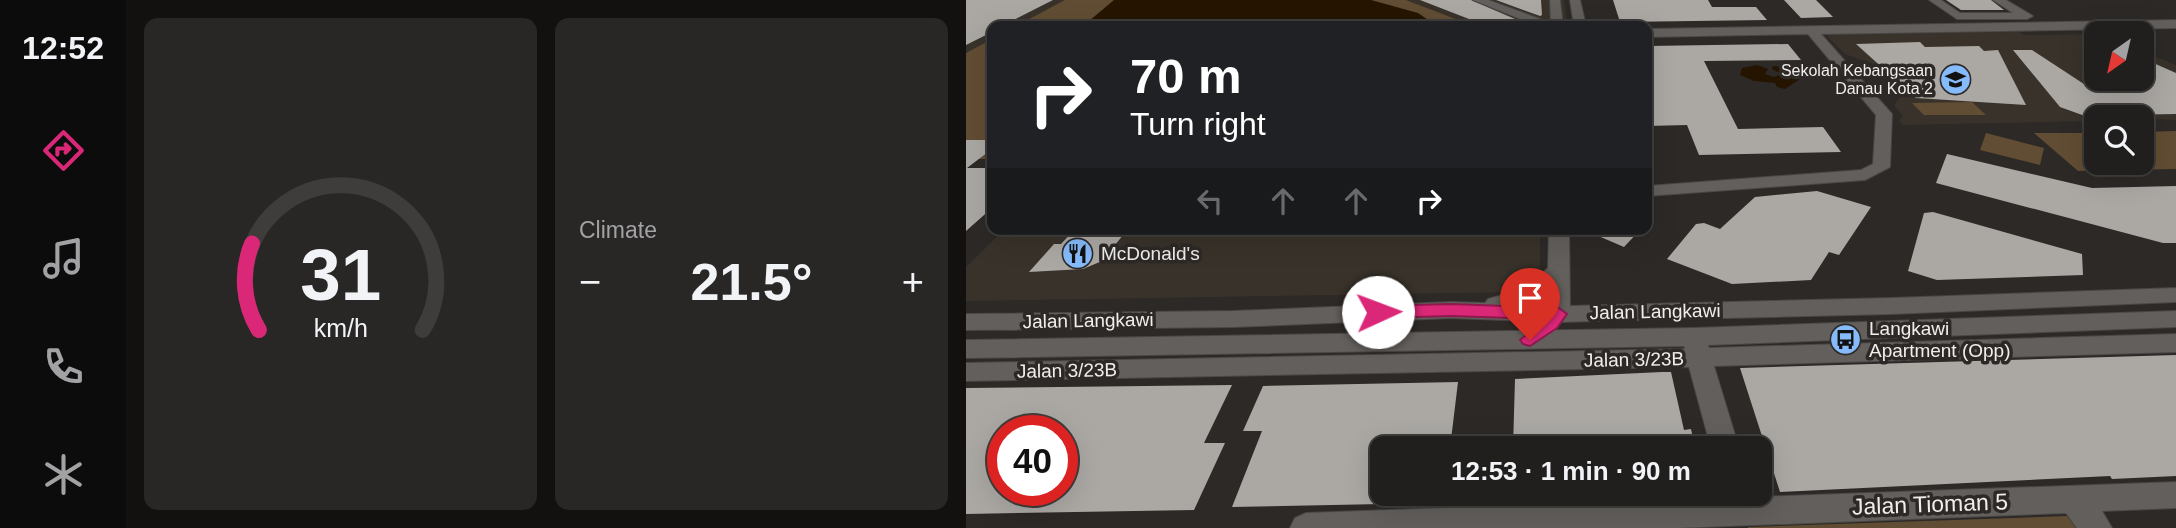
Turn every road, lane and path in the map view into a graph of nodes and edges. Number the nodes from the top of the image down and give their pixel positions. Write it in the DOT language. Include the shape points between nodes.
graph roads {
  1 [pos="1478,0"];
  2 [pos="1556,0"];
  3 [pos="1575,0"];
  4 [pos="1934,0"];
  5 [pos="1998,0"];
  6 [pos="1978,17"];
  7 [pos="1535,21"];
  8 [pos="1557,21"];
  9 [pos="1579,21"];
  10 [pos="2176,24"];
  11 [pos="1995,27"];
  12 [pos="1811,30"];
  13 [pos="1652,33"];
  14 [pos="1652,191"];
  15 [pos="1559,235"];
  16 [pos="1559,270"];
  17 [pos="2176,295"];
  18 [pos="1451,310"];
  19 [pos="1559,314"];
  20 [pos="2176,319"];
  21 [pos="966,322"];
  22 [pos="1595,339"];
  23 [pos="1530,340"];
  24 [pos="2176,343"];
  25 [pos="1696,348"];
  26 [pos="966,349"];
  27 [pos="966,372"];
  28 [pos="1722,436"];
  29 [pos="2176,495"];
  30 [pos="2074,499"];
  31 [pos="1735,512"];
  32 [pos="1504,524"];
  33 [pos="1307,528"];
  34 [pos="2096,528"];
  1 -- 7 [label="street"];
  2 -- 8 [label="street"];
  3 -- 9 [label="street"];
  4 -- 6 [label="street" via="1956,16"];
  5 -- 6 [label="street" via="2027,16"];
  6 -- 11 [label="street"];
  10 -- 11 [label="street"];
  11 -- 12 [label="street"];
  12 -- 13 [label="street"];
  12 -- 14 [label="street" via="1884,114 1881,167 1866,176"];
  15 -- 16 [label="street"];
  16 -- 18 [label="street" via="1538,292 1518,301"];
  16 -- 19 [label="street"];
  17 -- 19 [label="street, Jalan Langkawi"];
  18 -- 19 [label="street, Jalan Langkawi"];
  18 -- 21 [label="street, Jalan Langkawi" via="1233,319"];
  19 -- 22 [label="street"];
  19 -- 23 [label="street"];
  20 -- 25 [label="street, Jalan Langkawi"];
  22 -- 23 [label="street, Jalan Langkawi"];
  22 -- 25 [label="street, Jalan Langkawi"];
  23 -- 26 [label="street, Jalan Langkawi"];
  24 -- 25 [label="street, Jalan 3/23B"];
  25 -- 27 [label="street, Jalan 3/23B"];
  25 -- 28 [label="street"];
  29 -- 30 [label="street, Jalan Tioman 5"];
  30 -- 31 [label="street, Jalan Tioman 5"];
  30 -- 34 [label="street"];
  31 -- 32 [label="street, Jalan Tioman 5"];
  32 -- 33 [label="street, Jalan Tioman 5"];
}
